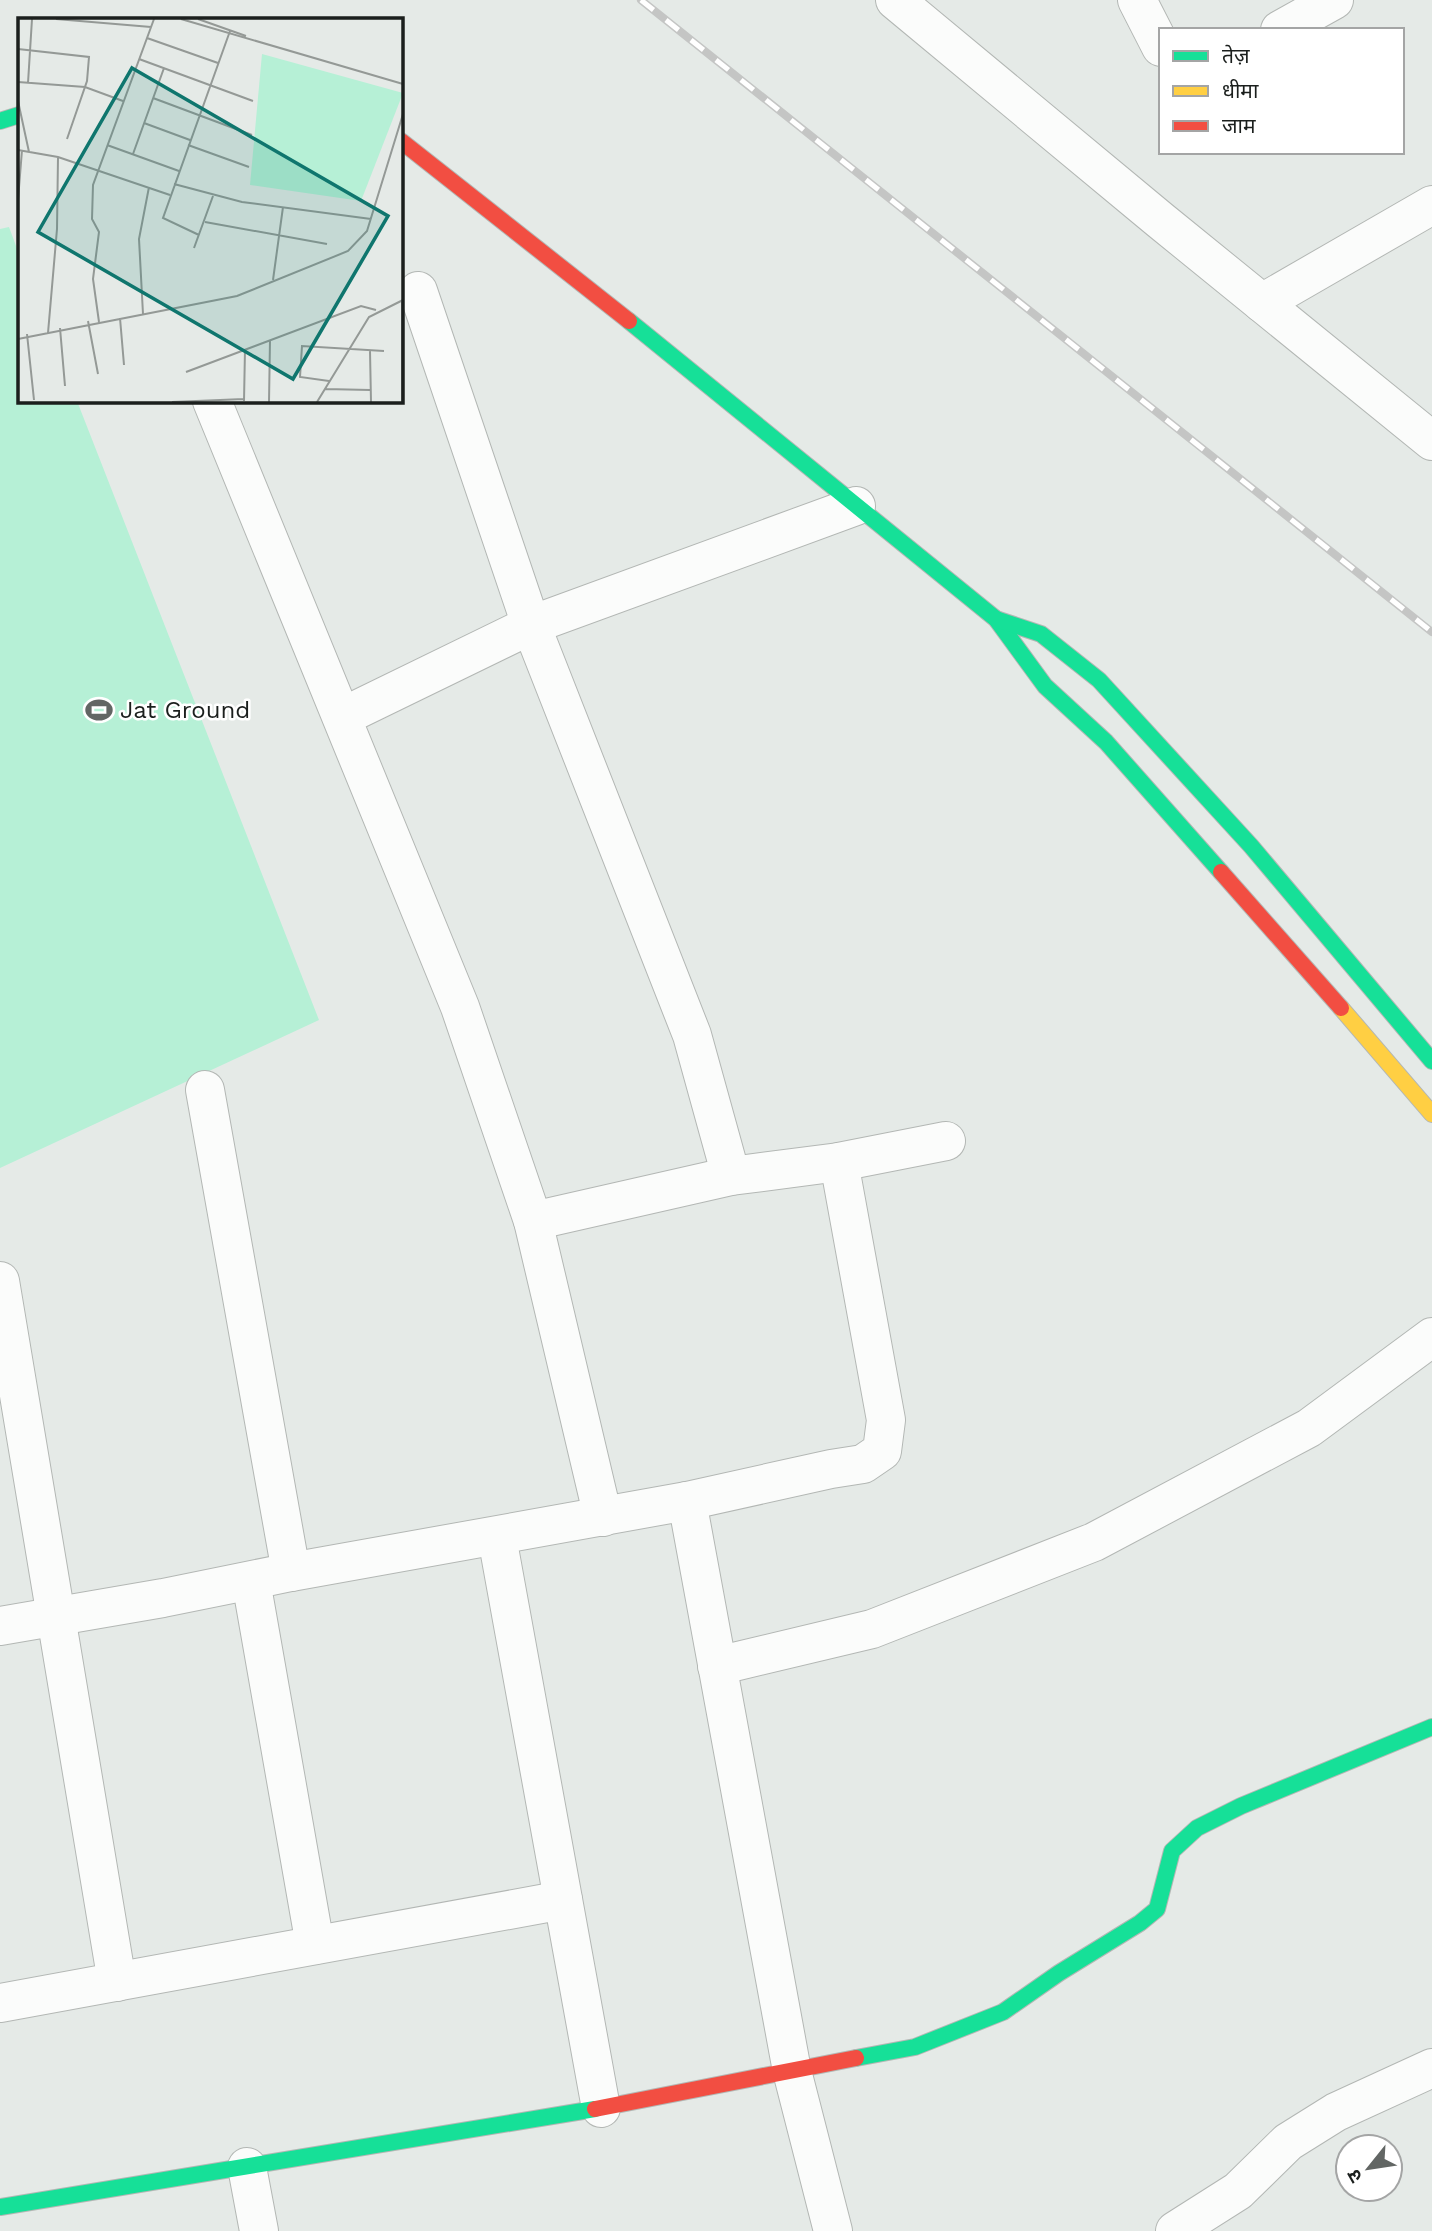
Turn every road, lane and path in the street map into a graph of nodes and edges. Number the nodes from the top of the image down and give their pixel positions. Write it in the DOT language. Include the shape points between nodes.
graph roads {
  1 [pos="895,0"];
  2 [pos="1137,0"];
  3 [pos="1334,0"];
  4 [pos="1284,28"];
  5 [pos="1159,43"];
  6 [pos="18,115"];
  7 [pos="0,121"];
  8 [pos="402,142"];
  9 [pos="1432,205"];
  10 [pos="418,291"];
  11 [pos="1262,303"];
  12 [pos="212,402"];
  13 [pos="1426,428"];
  14 [pos="856,506"];
  15 [pos="996,619"];
  16 [pos="531,625"];
  17 [pos="342,717"];
  18 [pos="1432,1062"];
  19 [pos="205,1090"];
  20 [pos="1432,1114"];
  21 [pos="946,1142"];
  22 [pos="839,1162"];
  23 [pos="731,1175"];
  24 [pos="533,1221"];
  25 [pos="0,1281"];
  26 [pos="1432,1337"];
  27 [pos="687,1501"];
  28 [pos="603,1517"];
  29 [pos="497,1537"];
  30 [pos="291,1572"];
  31 [pos="251,1581"];
  32 [pos="56,1616"];
  33 [pos="0,1626"];
  34 [pos="717,1666"];
  35 [pos="1432,1727"];
  36 [pos="563,1900"];
  37 [pos="315,1945"];
  38 [pos="117,1982"];
  39 [pos="0,2003"];
  40 [pos="1432,2068"];
  41 [pos="792,2071"];
  42 [pos="601,2108"];
  43 [pos="247,2167"];
  44 [pos="0,2207"];
  45 [pos="260,2231"];
  46 [pos="833,2231"];
  47 [pos="1175,2231"];
  1 -- 11 [label="street"];
  2 -- 5 [label="street"];
  3 -- 4 [label="street"];
  6 -- 7 [label="main road"];
  8 -- 14 [label="main road"];
  9 -- 11 [label="street"];
  10 -- 16 [label="street"];
  11 -- 13 [label="street"];
  12 -- 17 [label="street"];
  14 -- 15 [label="main road"];
  14 -- 16 [label="street"];
  15 -- 18 [label="main road" via="1041,634 1099,680 1251,846"];
  15 -- 20 [label="main road" via="1045,686 1106,742"];
  16 -- 17 [label="street"];
  16 -- 23 [label="street" via="692,1035"];
  17 -- 24 [label="street" via="460,1007"];
  19 -- 30 [label="street"];
  21 -- 22 [label="street"];
  22 -- 23 [label="street"];
  22 -- 27 [label="street" via="886,1420 882,1451 863,1464"];
  23 -- 24 [label="street"];
  24 -- 28 [label="street"];
  25 -- 32 [label="street"];
  26 -- 34 [label="street" via="1309,1428 1094,1542 872,1629"];
  27 -- 28 [label="street"];
  27 -- 34 [label="street"];
  28 -- 29 [label="street"];
  29 -- 30 [label="street"];
  29 -- 36 [label="street"];
  30 -- 31 [label="street"];
  31 -- 32 [label="street"];
  31 -- 37 [label="street"];
  32 -- 33 [label="street"];
  32 -- 38 [label="street"];
  34 -- 41 [label="street"];
  35 -- 41 [label="main road" via="1197,1828 1172,1851 1157,1909 1003,2012 915,2047"];
  36 -- 37 [label="street"];
  36 -- 42 [label="street"];
  37 -- 38 [label="street"];
  38 -- 39 [label="street"];
  40 -- 47 [label="street" via="1336,2112 1288,2142 1238,2191"];
  41 -- 42 [label="main road"];
  41 -- 46 [label="street"];
  42 -- 43 [label="main road"];
  43 -- 44 [label="main road"];
  43 -- 45 [label="street"];
}
